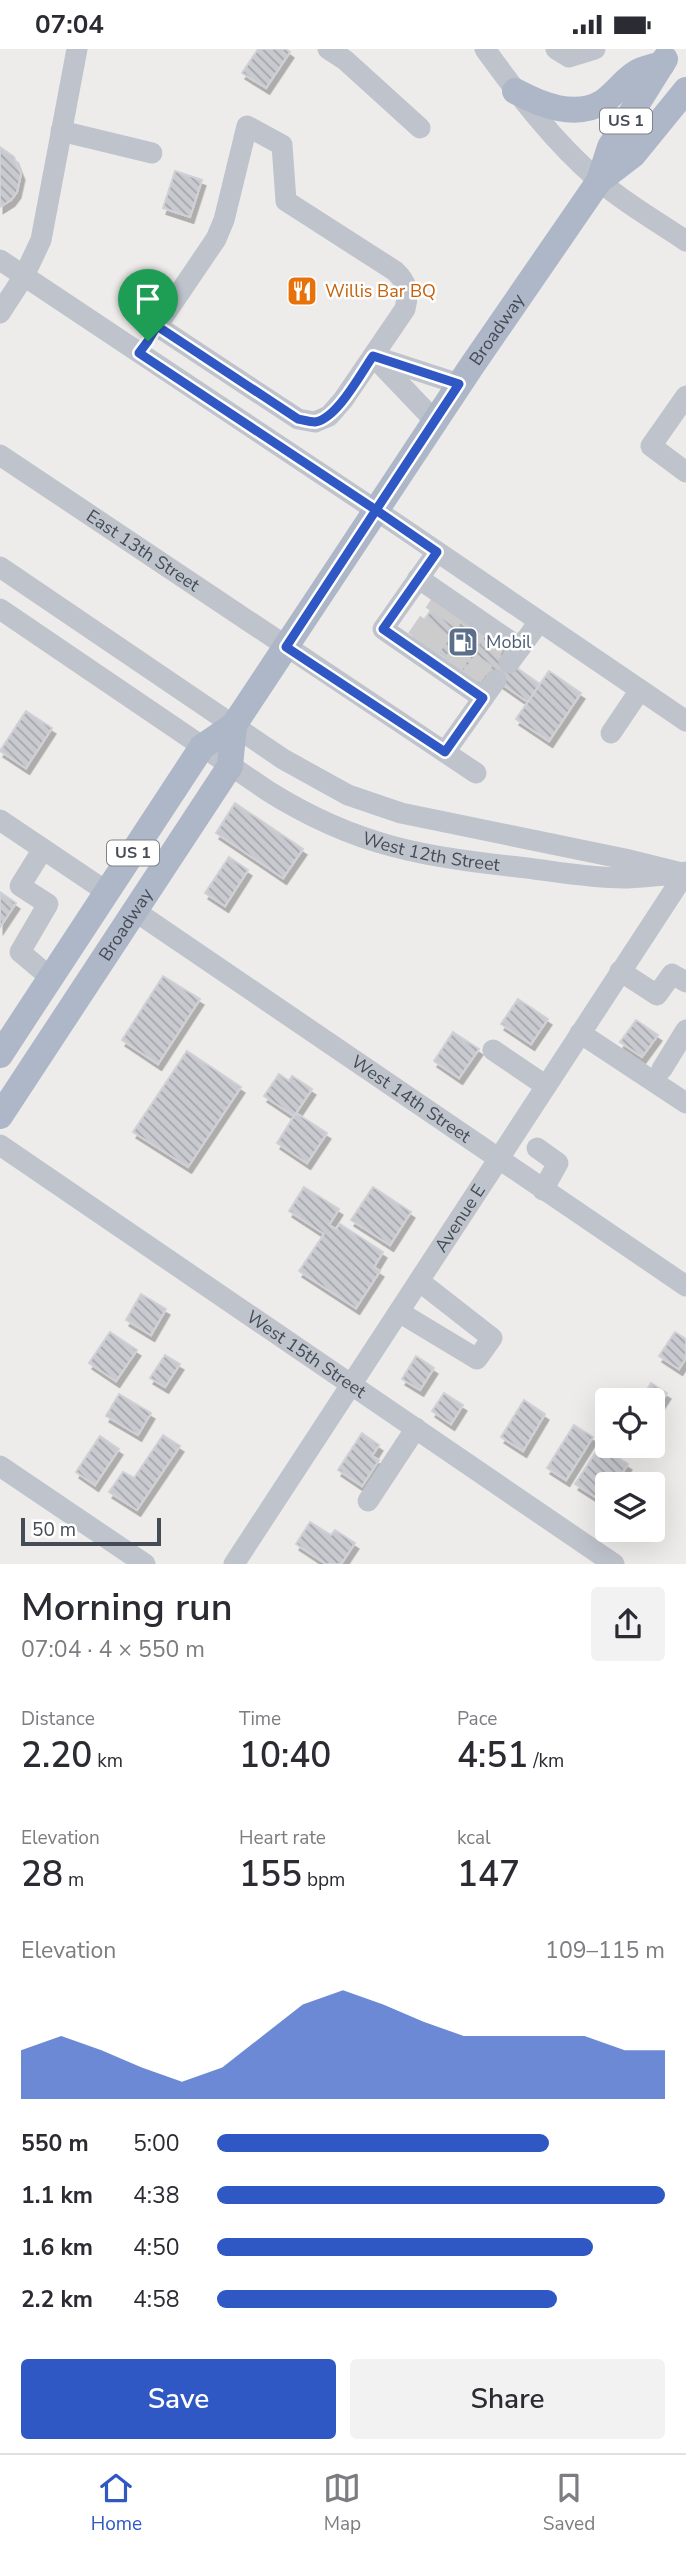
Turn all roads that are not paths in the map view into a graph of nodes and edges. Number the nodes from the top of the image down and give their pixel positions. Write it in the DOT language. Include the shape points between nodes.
graph roads {
  1 [pos="76,49"];
  2 [pos="328,49"];
  3 [pos="485,49"];
  4 [pos="556,49"];
  5 [pos="595,49"];
  6 [pos="667,56"];
  7 [pos="686,90"];
  8 [pos="515,91"];
  9 [pos="420,128"];
  10 [pos="61,131"];
  11 [pos="152,153"];
  12 [pos="599,181"];
  13 [pos="686,241"];
  14 [pos="0,260"];
  15 [pos="24,276"];
  16 [pos="0,313"];
  17 [pos="157,326"];
  18 [pos="139,353"];
  19 [pos="373,356"];
  20 [pos="459,384"];
  21 [pos="686,396"];
  22 [pos="435,421"];
  23 [pos="0,455"];
  24 [pos="686,472"];
  25 [pos="376,510"];
  26 [pos="437,552"];
  27 [pos="0,567"];
  28 [pos="418,578"];
  29 [pos="0,609"];
  30 [pos="539,622"];
  31 [pos="286,647"];
  32 [pos="496,680"];
  33 [pos="474,687"];
  34 [pos="640,690"];
  35 [pos="686,722"];
  36 [pos="234,725"];
  37 [pos="611,733"];
  38 [pos="202,747"];
  39 [pos="445,752"];
  40 [pos="230,766"];
  41 [pos="476,773"];
  42 [pos="0,820"];
  43 [pos="43,849"];
  44 [pos="686,873"];
  45 [pos="107,892"];
  46 [pos="135,911"];
  47 [pos="620,971"];
  48 [pos="51,978"];
  49 [pos="686,982"];
  50 [pos="686,1030"];
  51 [pos="580,1033"];
  52 [pos="493,1050"];
  53 [pos="0,1055"];
  54 [pos="662,1069"];
  55 [pos="546,1086"];
  56 [pos="686,1103"];
  57 [pos="0,1116"];
  58 [pos="0,1145"];
  59 [pos="537,1148"];
  60 [pos="498,1160"];
  61 [pos="543,1190"];
  62 [pos="419,1281"];
  63 [pos="686,1286"];
  64 [pos="399,1312"];
  65 [pos="352,1384"];
  66 [pos="416,1428"];
  67 [pos="0,1466"];
  68 [pos="368,1501"];
  69 [pos="145,1564"];
  70 [pos="234,1564"];
  71 [pos="614,1564"];
  1 -- 10 [label="street"];
  2 -- 9 [label="street"];
  3 -- 8 [label="street"];
  4 -- 5 [label="street" via="569,57"];
  6 -- 8 [label="main road" via="587,109 556,109"];
  6 -- 12 [label="main road, Broadway / US 1" via="610,147"];
  7 -- 12 [label="main road, Broadway / US 1" via="633,155"];
  8 -- 12 [label="street"];
  10 -- 11 [label="street"];
  10 -- 15 [label="street" via="41,240"];
  12 -- 13 [label="street"];
  12 -- 20 [label="main road, Broadway / US 1"];
  14 -- 15 [label="street"];
  15 -- 16 [label="street"];
  15 -- 18 [label="street"];
  17 -- 18 [label="street"];
  17 -- 19 [label="street" via="298,419 315,422 329,416"];
  17 -- 19 [label="street" via="216,239 247,125 282,145 286,201 404,279 409,295 405,309"];
  18 -- 25 [label="street"];
  19 -- 20 [label="street"];
  19 -- 22 [label="street"];
  20 -- 22 [label="main road, Broadway / US 1"];
  21 -- 24 [label="street" via="651,446"];
  22 -- 25 [label="main road, Broadway / US 1"];
  23 -- 31 [label="street, East 13th Street"];
  25 -- 26 [label="street"];
  25 -- 31 [label="main road, Broadway / US 1"];
  26 -- 28 [label="street"];
  26 -- 30 [label="street"];
  27 -- 36 [label="street"];
  28 -- 30 [label="street" via="499,637 514,655"];
  28 -- 33 [label="street" via="383,629 420,648"];
  29 -- 38 [label="street"];
  30 -- 34 [label="street"];
  31 -- 36 [label="main road, Broadway / US 1"];
  31 -- 39 [label="street, East 13th Street"];
  32 -- 33 [label="street"];
  33 -- 39 [label="street"];
  34 -- 35 [label="street"];
  34 -- 37 [label="street"];
  36 -- 38 [label="main road, Broadway / US 1"];
  36 -- 40 [label="main road, Broadway / US 1"];
  36 -- 44 [label="street, West 12th Street" via="311,776 370,803"];
  38 -- 40 [label="street, West 12th Street"];
  38 -- 45 [label="main road, Broadway / US 1"];
  39 -- 41 [label="street, East 13th Street"];
  40 -- 44 [label="street, West 12th Street" via="324,822 407,852 622,879"];
  40 -- 46 [label="main road, Broadway / US 1"];
  42 -- 43 [label="street"];
  43 -- 45 [label="street"];
  43 -- 48 [label="street" via="20,886 48,904 20,952"];
  44 -- 47 [label="street, Avenue E"];
  45 -- 48 [label="main road, Broadway / US 1"];
  46 -- 57 [label="main road, Broadway / US 1"];
  46 -- 60 [label="street, West 14th Street"];
  47 -- 49 [label="street" via="657,995 672,974"];
  47 -- 51 [label="street, Avenue E"];
  48 -- 53 [label="main road, Broadway / US 1"];
  50 -- 54 [label="street"];
  51 -- 55 [label="street, Avenue E"];
  51 -- 56 [label="street"];
  52 -- 55 [label="street"];
  55 -- 60 [label="street, Avenue E"];
  58 -- 65 [label="street, West 15th Street"];
  59 -- 61 [label="street" via="558,1163"];
  60 -- 61 [label="street, West 14th Street"];
  60 -- 62 [label="street, Avenue E"];
  61 -- 63 [label="street, West 14th Street"];
  62 -- 64 [label="street, Avenue E"];
  62 -- 64 [label="street" via="492,1338 477,1359"];
  64 -- 65 [label="street, Avenue E"];
  65 -- 66 [label="street, West 15th Street"];
  65 -- 70 [label="street, Avenue E"];
  66 -- 68 [label="street"];
  66 -- 71 [label="street, West 15th Street"];
  67 -- 69 [label="street"];
}
